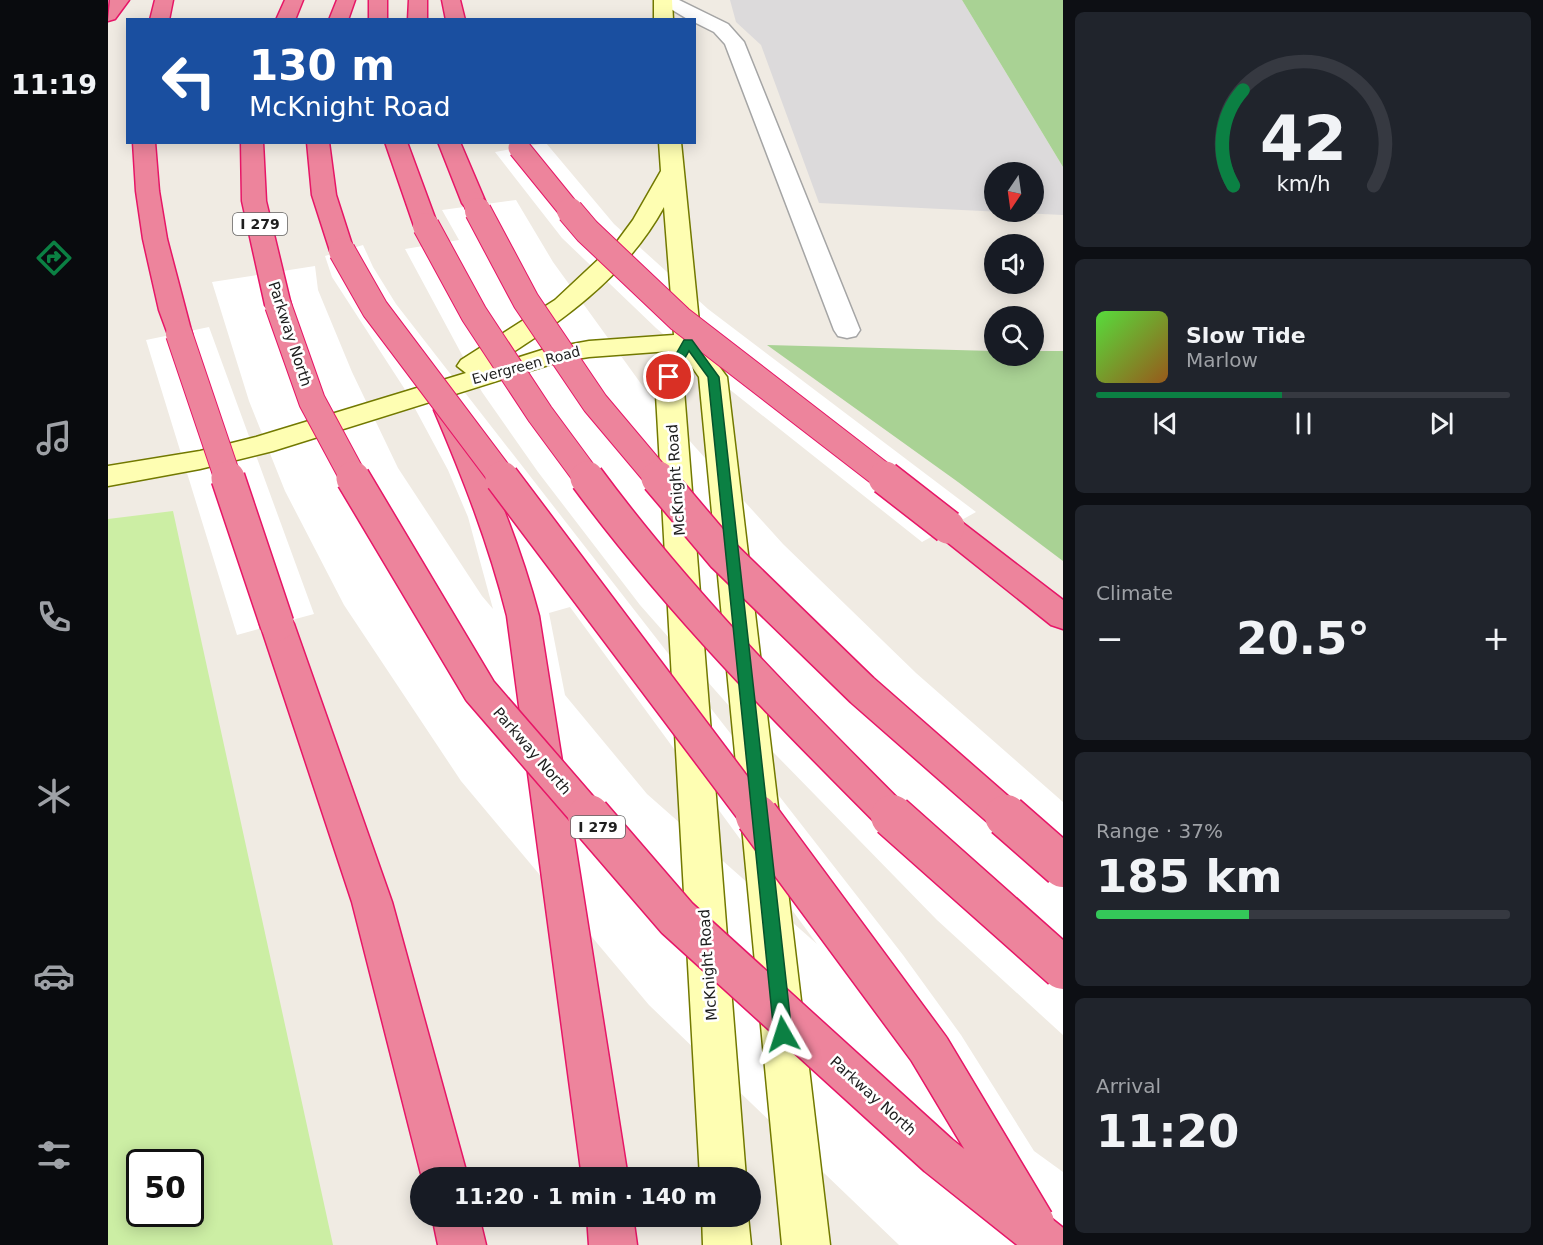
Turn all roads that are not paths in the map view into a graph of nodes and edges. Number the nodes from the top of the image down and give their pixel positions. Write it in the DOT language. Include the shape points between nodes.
graph roads {
  1 [pos="120,0"];
  2 [pos="164,0"];
  3 [pos="294,0"];
  4 [pos="346,0"];
  5 [pos="378,0"];
  6 [pos="418,0"];
  7 [pos="451,0"];
  8 [pos="664,0"];
  9 [pos="108,15"];
  10 [pos="160,18"];
  11 [pos="286,18"];
  12 [pos="339,18"];
  13 [pos="378,18"];
  14 [pos="417,18"];
  15 [pos="456,18"];
  16 [pos="664,18"];
  17 [pos="144,144"];
  18 [pos="252,144"];
  19 [pos="318,144"];
  20 [pos="397,144"];
  21 [pos="450,144"];
  22 [pos="670,144"];
  23 [pos="518,145"];
  24 [pos="671,173"];
  25 [pos="847,330"];
  26 [pos="688,342"];
  27 [pos="445,402"];
  28 [pos="378,407"];
  29 [pos="108,476"];
  30 [pos="1063,617"];
  31 [pos="1063,866"];
  32 [pos="1063,969"];
  33 [pos="442,1167"];
  34 [pos="603,1167"];
  35 [pos="722,1167"];
  36 [pos="458,1227"];
  37 [pos="611,1227"];
  38 [pos="726,1227"];
  39 [pos="462,1245"];
  40 [pos="613,1245"];
  41 [pos="727,1245"];
  42 [pos="806,1245"];
  43 [pos="1046,1245"];
  44 [pos="1051,1245"];
  1 -- 9 [label="highway"];
  2 -- 10 [label="highway"];
  3 -- 11 [label="highway"];
  4 -- 12 [label="highway"];
  5 -- 13 [label="highway"];
  6 -- 14 [label="highway"];
  7 -- 15 [label="highway"];
  8 -- 16 [label="main road"];
  8 -- 25 [label="street" via="721,28 734,42"];
  17 -- 33 [label="highway, bridge" via="150,218 178,334 372,902"];
  18 -- 44 [label="highway, Parkway North / I 279, bridge" via="254,201 278,305 312,401 370,510 480,691 677,918 938,1155"];
  19 -- 27 [label="highway, bridge" via="324,195 342,251 375,309"];
  20 -- 32 [label="highway, bridge" via="426,226 474,314 540,414 628,533 755,679 861,786"];
  21 -- 31 [label="highway, bridge" via="474,203 526,301 595,403 724,556 862,690"];
  22 -- 24 [label="main road"];
  23 -- 30 [label="highway, bridge" via="587,231 680,319"];
  24 -- 26 [label="main road"];
  24 -- 28 [label="main road, Evergreen Road" via="642,225 578,295 467,368"];
  26 -- 28 [label="main road, Evergreen Road" via="554,355"];
  26 -- 35 [label="main road, McKnight Road" via="669,377"];
  26 -- 42 [label="main road" via="713,377"];
  27 -- 34 [label="highway, bridge" via="492,512 523,616"];
  27 -- 43 [label="highway, bridge" via="873,970 960,1099"];
  28 -- 29 [label="main road, Evergreen Road" via="263,444"];
  36 -- 39 [label="highway"];
  37 -- 40 [label="highway"];
  38 -- 41 [label="main road"];
}
